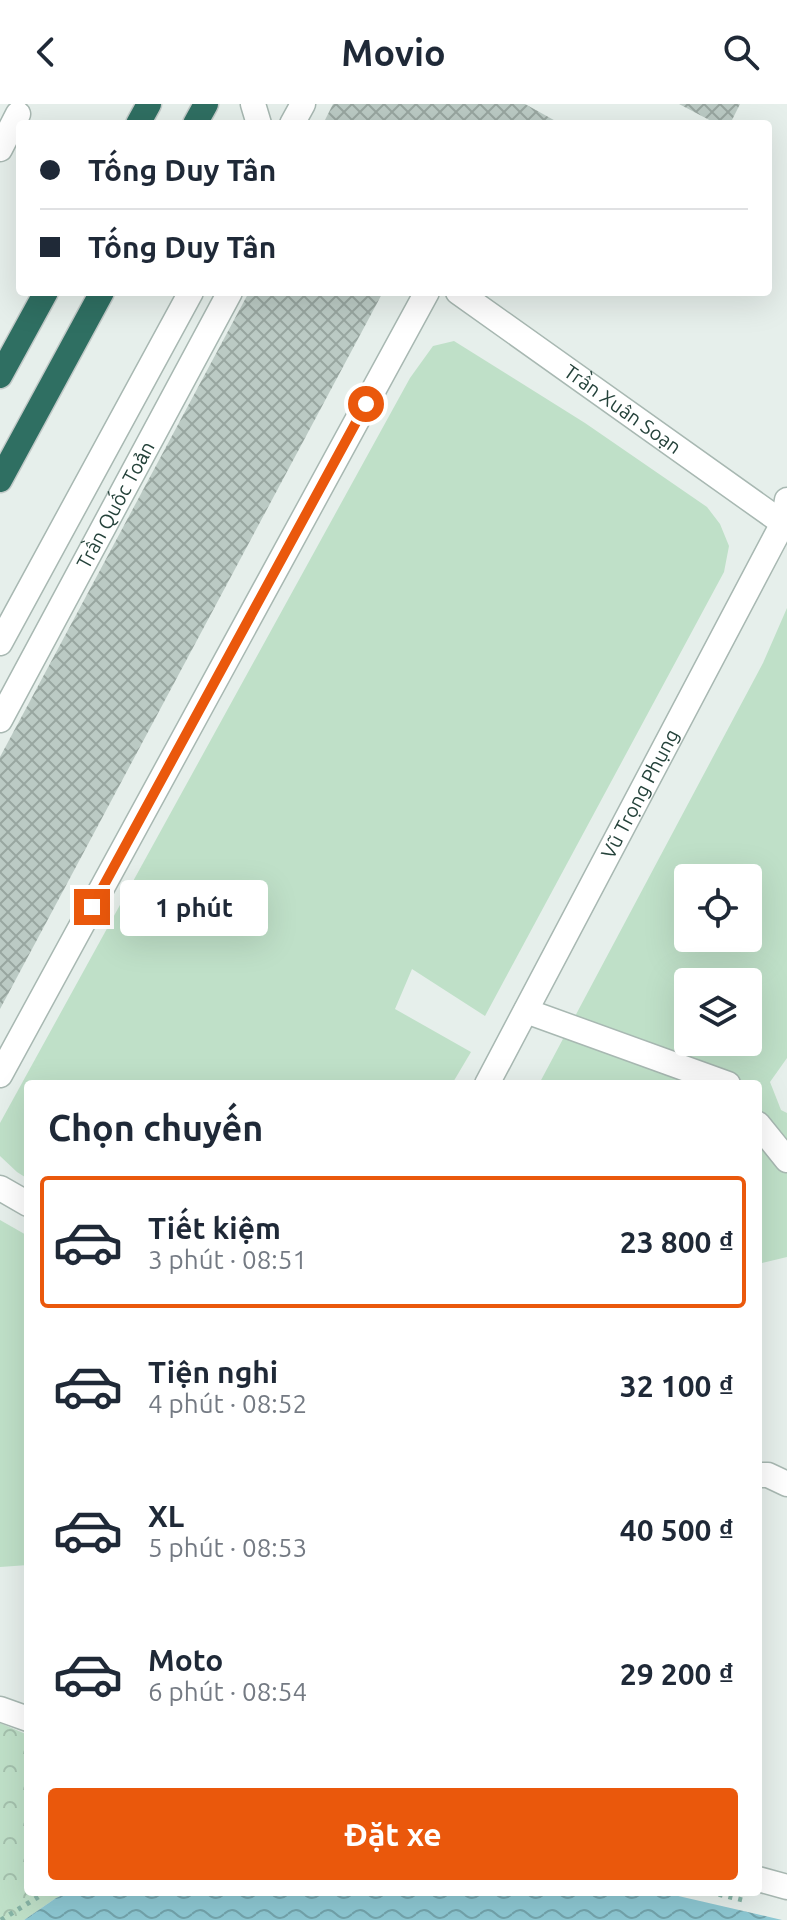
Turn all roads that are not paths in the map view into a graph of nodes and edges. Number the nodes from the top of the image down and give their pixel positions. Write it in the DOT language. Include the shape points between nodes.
graph roads {
  1 [pos="18,114"];
  2 [pos="0,149"];
  3 [pos="44,296"];
  4 [pos="100,296"];
  5 [pos="189,296"];
  6 [pos="228,296"];
  7 [pos="425,296"];
  8 [pos="464,296"];
  9 [pos="0,376"];
  10 [pos="99,460"];
  11 [pos="130,476"];
  12 [pos="0,480"];
  13 [pos="786,516"];
  14 [pos="0,643"];
  15 [pos="0,720"];
  16 [pos="526,1011"];
  17 [pos="0,1075"];
  18 [pos="489,1080"];
  19 [pos="717,1080"];
  20 [pos="762,1129"];
  21 [pos="787,1160"];
  22 [pos="0,1188"];
  23 [pos="24,1202"];
  24 [pos="762,1475"];
  25 [pos="787,1484"];
  26 [pos="0,1709"];
  27 [pos="24,1718"];
  28 [pos="762,1880"];
  29 [pos="787,1887"];
  1 -- 2 [label="street"];
  3 -- 9 [label="highway"];
  4 -- 12 [label="highway"];
  5 -- 10 [label="street, Trần Quốc Toản"];
  6 -- 11 [label="street, Trần Quốc Toản"];
  7 -- 17 [label="street"];
  8 -- 13 [label="street, Trần Xuân Soạn"];
  10 -- 11 [label="street"];
  10 -- 14 [label="street, Trần Quốc Toản"];
  11 -- 15 [label="street, Trần Quốc Toản"];
  13 -- 16 [label="street, Vũ Trọng Phụng"];
  16 -- 18 [label="street, Vũ Trọng Phụng"];
  16 -- 19 [label="street"];
  20 -- 21 [label="street"];
  22 -- 23 [label="street"];
  24 -- 25 [label="street"];
  26 -- 27 [label="street"];
  28 -- 29 [label="street"];
}
